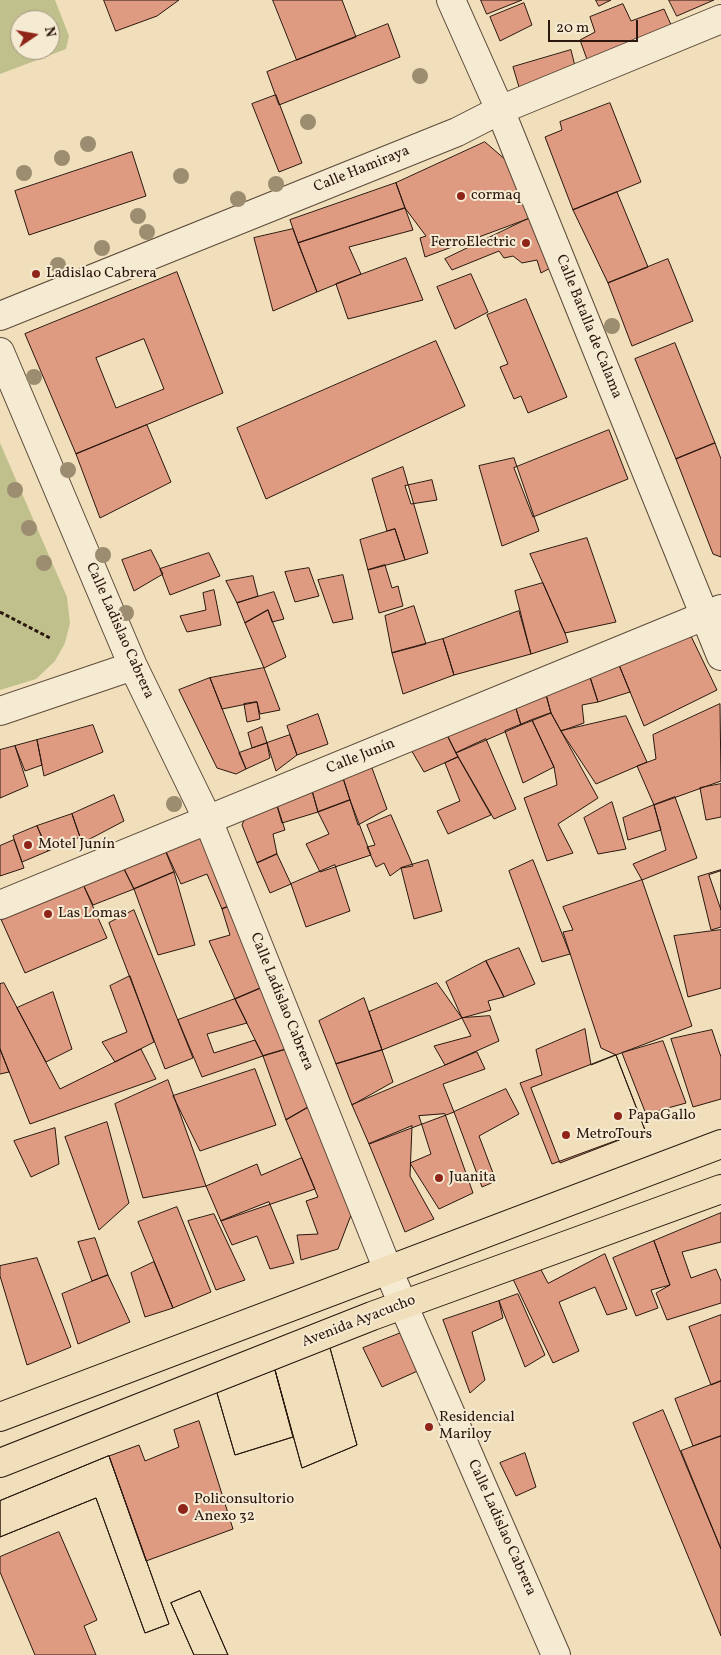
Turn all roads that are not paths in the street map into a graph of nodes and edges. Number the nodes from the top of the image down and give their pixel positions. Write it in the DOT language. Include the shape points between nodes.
graph roads {
  1 [pos="451,0"];
  2 [pos="721,19"];
  3 [pos="500,110"];
  4 [pos="0,316"];
  5 [pos="0,352"];
  6 [pos="712,613"];
  7 [pos="721,656"];
  8 [pos="133,666"];
  9 [pos="0,711"];
  10 [pos="208,820"];
  11 [pos="0,905"];
  12 [pos="721,1144"];
  13 [pos="721,1189"];
  14 [pos="388,1270"];
  15 [pos="403,1305"];
  16 [pos="0,1417"];
  17 [pos="0,1462"];
  18 [pos="556,1655"];
  1 -- 3 [label="street, Calle Batalla de Calama"];
  2 -- 3 [label="street, Calle Hamiraya"];
  3 -- 4 [label="street, Calle Hamiraya" via="457,132"];
  3 -- 6 [label="street, Calle Batalla de Calama"];
  5 -- 8 [label="street, Calle Ladislao Cabrera"];
  6 -- 7 [label="street, Calle Batalla de Calama"];
  6 -- 10 [label="street, Calle Junín"];
  8 -- 9 [label="street"];
  8 -- 10 [label="street, Calle Ladislao Cabrera"];
  10 -- 11 [label="street, Calle Junín"];
  10 -- 14 [label="street, Calle Ladislao Cabrera"];
  12 -- 14 [label="main road"];
  13 -- 15 [label="main road, Avenida Ayacucho"];
  14 -- 15 [label="street, Calle Ladislao Cabrera"];
  14 -- 16 [label="main road"];
  15 -- 17 [label="main road, Avenida Ayacucho"];
  15 -- 18 [label="street, Calle Ladislao Cabrera"];
}
